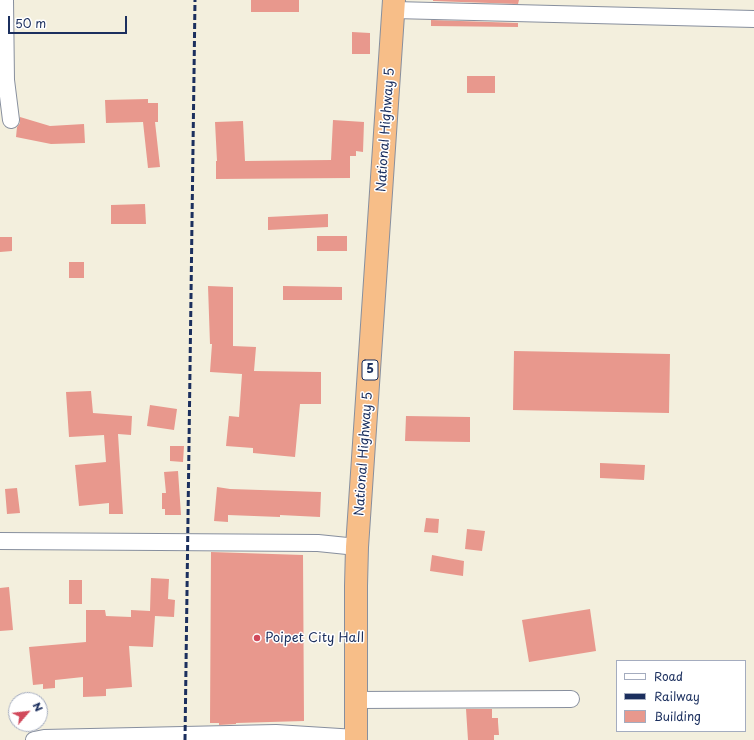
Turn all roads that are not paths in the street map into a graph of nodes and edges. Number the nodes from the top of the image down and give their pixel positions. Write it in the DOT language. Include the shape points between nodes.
graph roads {
  1 [pos="5,0"];
  2 [pos="394,5"];
  3 [pos="754,19"];
  4 [pos="11,120"];
  5 [pos="0,541"];
  6 [pos="357,548"];
  7 [pos="570,699"];
  8 [pos="356,700"];
  9 [pos="356,739"];
  10 [pos="34,740"];
  1 -- 4 [label="street" via="6,80"];
  2 -- 3 [label="street"];
  2 -- 6 [label="highway, National Highway 5 / 5"];
  5 -- 6 [label="street" via="318,543"];
  6 -- 8 [label="highway, National Highway 5 / 5"];
  7 -- 8 [label="street"];
  8 -- 9 [label="highway, National Highway 5 / 5"];
  9 -- 10 [label="street" via="276,733"];
}
